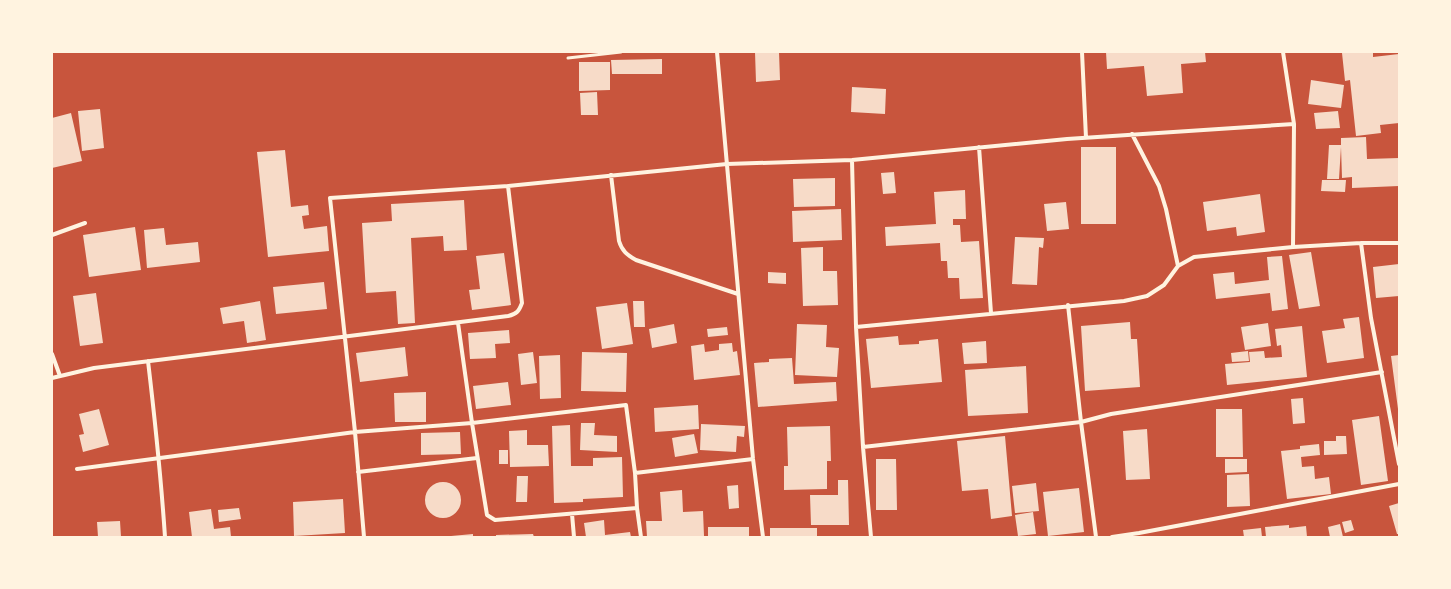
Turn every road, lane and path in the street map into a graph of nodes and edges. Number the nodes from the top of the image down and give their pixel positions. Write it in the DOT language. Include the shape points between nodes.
graph roads {
  1 [pos="621,52"];
  2 [pos="716,52"];
  3 [pos="1082,52"];
  4 [pos="1284,52"];
  5 [pos="568,58"];
  6 [pos="1294,124"];
  7 [pos="1132,134"];
  8 [pos="1086,138"];
  9 [pos="979,147"];
  10 [pos="852,160"];
  11 [pos="727,164"];
  12 [pos="611,176"];
  13 [pos="508,186"];
  14 [pos="86,223"];
  15 [pos="52,235"];
  16 [pos="1361,243"];
  17 [pos="1399,243"];
  18 [pos="1293,247"];
  19 [pos="1178,266"];
  20 [pos="738,294"];
  21 [pos="1068,305"];
  22 [pos="991,314"];
  23 [pos="458,323"];
  24 [pos="856,327"];
  25 [pos="345,338"];
  26 [pos="52,354"];
  27 [pos="148,361"];
  28 [pos="1382,372"];
  29 [pos="60,376"];
  30 [pos="52,378"];
  31 [pos="1081,422"];
  32 [pos="472,424"];
  33 [pos="355,432"];
  34 [pos="863,447"];
  35 [pos="477,458"];
  36 [pos="160,459"];
  37 [pos="753,459"];
  38 [pos="1399,464"];
  39 [pos="78,469"];
  40 [pos="358,472"];
  41 [pos="635,473"];
  42 [pos="1399,484"];
  43 [pos="637,508"];
  44 [pos="572,514"];
  45 [pos="165,537"];
  46 [pos="364,537"];
  47 [pos="574,537"];
  48 [pos="641,537"];
  49 [pos="763,537"];
  50 [pos="871,537"];
  51 [pos="1096,537"];
  52 [pos="1112,537"];
  1 -- 5 [label="lane"];
  2 -- 11 [label="street"];
  3 -- 8 [label="street"];
  4 -- 6 [label="street"];
  6 -- 7 [label="street"];
  6 -- 18 [label="street"];
  7 -- 8 [label="street"];
  7 -- 19 [label="street" via="1159,186"];
  8 -- 9 [label="street"];
  9 -- 10 [label="street"];
  9 -- 22 [label="street"];
  10 -- 11 [label="street"];
  10 -- 24 [label="street"];
  11 -- 12 [label="street"];
  11 -- 20 [label="street"];
  12 -- 13 [label="street"];
  12 -- 20 [label="street" via="619,241 626,254 636,260"];
  13 -- 23 [label="street" via="522,303 520,309 516,314 508,316"];
  13 -- 25 [label="street" via="330,198"];
  14 -- 15 [label="street"];
  16 -- 17 [label="street"];
  16 -- 18 [label="street"];
  16 -- 28 [label="street"];
  18 -- 19 [label="street" via="1194,257"];
  19 -- 21 [label="street" via="1164,285 1147,296"];
  20 -- 37 [label="street"];
  21 -- 22 [label="street"];
  21 -- 31 [label="street"];
  22 -- 24 [label="street"];
  23 -- 25 [label="street"];
  23 -- 32 [label="street"];
  24 -- 34 [label="street"];
  25 -- 27 [label="street"];
  25 -- 33 [label="street"];
  26 -- 29 [label="street"];
  27 -- 29 [label="street" via="94,368"];
  27 -- 36 [label="street"];
  28 -- 31 [label="street" via="1111,414"];
  28 -- 38 [label="street"];
  29 -- 30 [label="street"];
  31 -- 34 [label="street"];
  31 -- 51 [label="street"];
  32 -- 33 [label="street"];
  32 -- 35 [label="street"];
  32 -- 41 [label="street" via="626,405"];
  33 -- 36 [label="street"];
  33 -- 40 [label="street"];
  34 -- 50 [label="street"];
  35 -- 40 [label="street"];
  35 -- 44 [label="street" via="487,516 495,520"];
  36 -- 39 [label="street"];
  36 -- 45 [label="street"];
  37 -- 41 [label="street"];
  37 -- 49 [label="street"];
  40 -- 46 [label="street"];
  41 -- 43 [label="street"];
  42 -- 52 [label="street"];
  43 -- 44 [label="street"];
  43 -- 48 [label="street"];
  44 -- 47 [label="street"];
}
